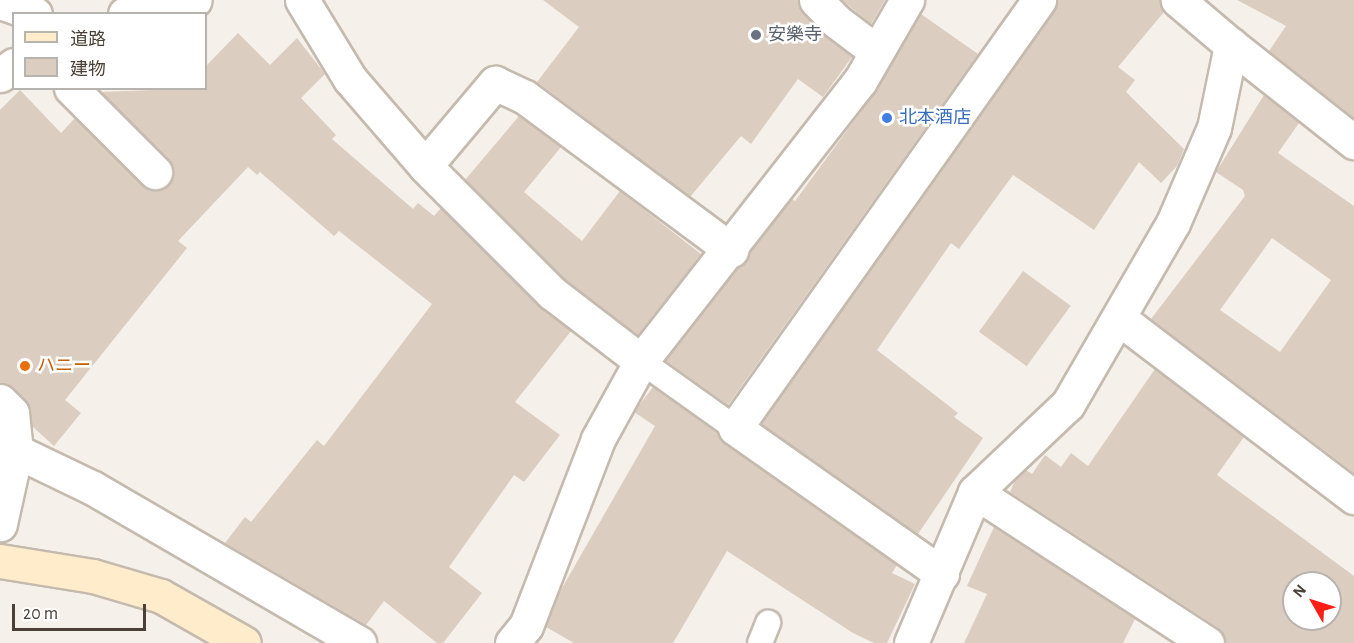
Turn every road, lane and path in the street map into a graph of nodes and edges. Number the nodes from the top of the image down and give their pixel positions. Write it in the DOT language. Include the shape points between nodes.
graph roads {
  1 [pos="195,0"];
  2 [pos="302,0"];
  3 [pos="816,0"];
  4 [pos="907,0"];
  5 [pos="1039,0"];
  6 [pos="1178,0"];
  7 [pos="0,2"];
  8 [pos="29,12"];
  9 [pos="135,12"];
  10 [pos="1231,45"];
  11 [pos="877,52"];
  12 [pos="73,90"];
  13 [pos="1354,142"];
  14 [pos="425,166"];
  15 [pos="155,172"];
  16 [pos="731,250"];
  17 [pos="1120,319"];
  18 [pos="641,361"];
  19 [pos="0,401"];
  20 [pos="735,428"];
  21 [pos="8,453"];
  22 [pos="975,492"];
  23 [pos="1354,497"];
  24 [pos="0,524"];
  25 [pos="0,561"];
  26 [pos="942,574"];
  27 [pos="244,643"];
  28 [pos="359,643"];
  29 [pos="512,643"];
  30 [pos="911,643"];
  31 [pos="1207,643"];
  1 -- 9 [label="street"];
  2 -- 14 [label="street" via="350,80"];
  3 -- 11 [label="street" via="836,21"];
  4 -- 11 [label="street"];
  5 -- 20 [label="street"];
  6 -- 10 [label="street"];
  7 -- 8 [label="street"];
  10 -- 13 [label="street"];
  10 -- 17 [label="street" via="1214,128 1173,223"];
  11 -- 16 [label="street"];
  12 -- 15 [label="street"];
  14 -- 16 [label="street" via="495,83 525,97"];
  14 -- 18 [label="street" via="552,292"];
  16 -- 18 [label="street"];
  17 -- 22 [label="street" via="1068,404"];
  17 -- 23 [label="street"];
  18 -- 20 [label="lane"];
  18 -- 29 [label="street" via="598,440 525,626"];
  19 -- 21 [label="street" via="12,413"];
  20 -- 26 [label="street"];
  21 -- 24 [label="street"];
  21 -- 28 [label="street" via="163,527"];
  22 -- 26 [label="street"];
  22 -- 31 [label="street"];
  25 -- 27 [label="street" via="93,576 161,596"];
  26 -- 30 [label="street"];
}
